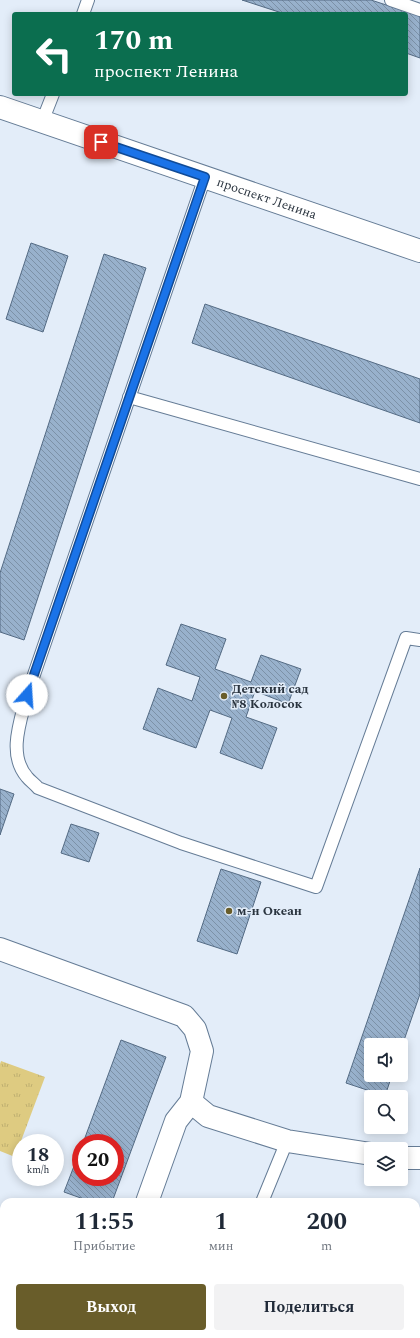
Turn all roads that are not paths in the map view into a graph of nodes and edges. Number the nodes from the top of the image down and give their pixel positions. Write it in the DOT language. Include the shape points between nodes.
graph roads {
  1 [pos="88,0"];
  2 [pos="391,0"];
  3 [pos="420,10"];
  4 [pos="84,12"];
  5 [pos="52,96"];
  6 [pos="0,107"];
  7 [pos="42,122"];
  8 [pos="205,177"];
  9 [pos="420,251"];
  10 [pos="129,397"];
  11 [pos="420,479"];
  12 [pos="420,640"];
  13 [pos="0,949"];
  14 [pos="191,1102"];
  15 [pos="287,1141"];
  16 [pos="364,1153"];
  17 [pos="408,1158"];
  18 [pos="420,1158"];
  19 [pos="148,1198"];
  20 [pos="264,1198"];
  1 -- 4 [label="lane"];
  2 -- 3 [label="lane"];
  5 -- 7 [label="lane"];
  6 -- 7 [label="street, проспект Ленина"];
  7 -- 8 [label="street, проспект Ленина"];
  8 -- 9 [label="street, проспект Ленина"];
  8 -- 10 [label="lane"];
  10 -- 11 [label="lane"];
  10 -- 12 [label="lane" via="27,695 16,747 19,764 38,788 181,844 316,887 406,638"];
  13 -- 14 [label="street" via="184,1016 195,1029 202,1052"];
  14 -- 15 [label="street" via="208,1116"];
  14 -- 19 [label="street" via="176,1121"];
  15 -- 16 [label="street"];
  15 -- 20 [label="lane"];
  17 -- 18 [label="street"];
}
